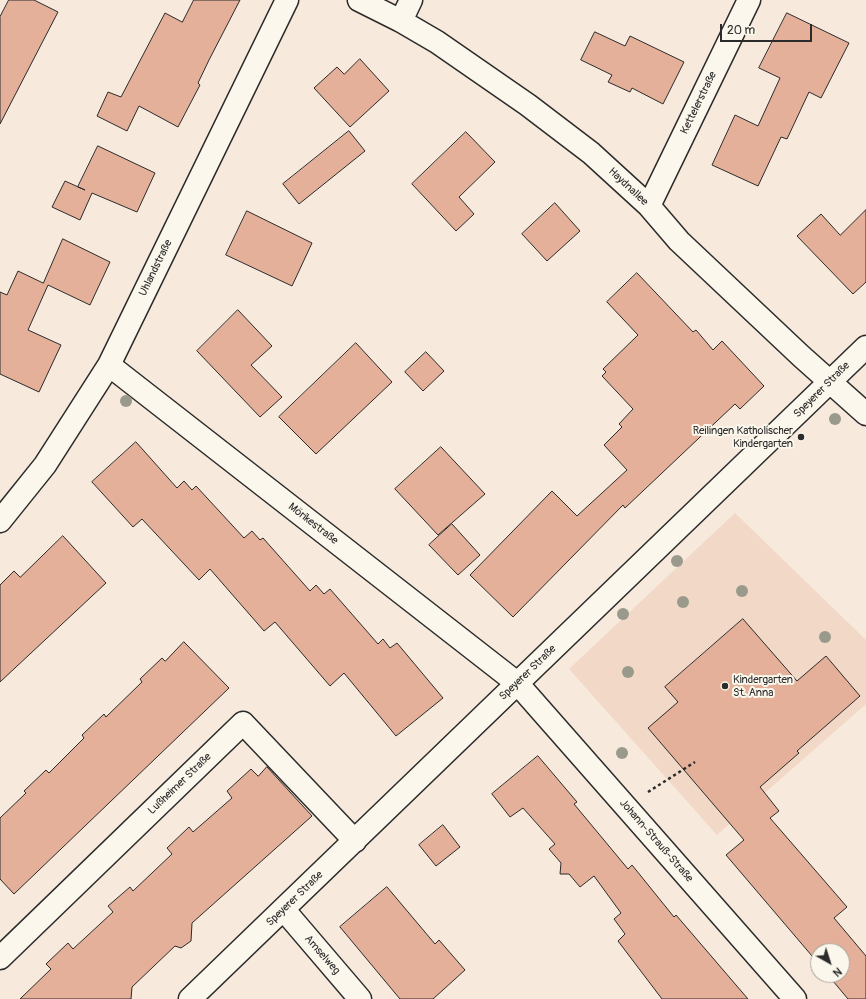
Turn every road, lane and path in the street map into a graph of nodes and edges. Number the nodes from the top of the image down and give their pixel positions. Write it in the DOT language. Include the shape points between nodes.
graph roads {
  1 [pos="287,0"];
  2 [pos="359,0"];
  3 [pos="411,0"];
  4 [pos="749,0"];
  5 [pos="401,21"];
  6 [pos="649,206"];
  7 [pos="866,347"];
  8 [pos="109,365"];
  9 [pos="830,382"];
  10 [pos="866,414"];
  11 [pos="0,521"];
  12 [pos="517,683"];
  13 [pos="695,762"];
  14 [pos="626,806"];
  15 [pos="355,841"];
  16 [pos="284,910"];
  17 [pos="0,958"];
  18 [pos="190,999"];
  19 [pos="360,999"];
  20 [pos="795,999"];
  1 -- 8 [label="street, Uhlandstraße"];
  2 -- 5 [label="street, Haydnallee"];
  3 -- 5 [label="street"];
  4 -- 6 [label="street, Kettelerstraße"];
  5 -- 6 [label="street, Haydnallee" via="469,63 566,134 591,153"];
  6 -- 9 [label="street, Haydnallee" via="679,241"];
  7 -- 9 [label="street, Speyerer Straße"];
  8 -- 11 [label="street, Uhlandstraße" via="45,465"];
  8 -- 12 [label="street, Mörikestraße"];
  9 -- 10 [label="street, Haydnallee"];
  9 -- 12 [label="street, Speyerer Straße"];
  12 -- 14 [label="street, Johann-Strauß-Straße"];
  12 -- 15 [label="street, Speyerer Straße"];
  13 -- 14 [label="path"];
  14 -- 20 [label="street, Johann-Strauß-Straße"];
  15 -- 16 [label="street, Speyerer Straße"];
  15 -- 17 [label="street, Lußheimer Straße" via="243,723"];
  16 -- 18 [label="street, Speyerer Straße"];
  16 -- 19 [label="street, Amselweg"];
}
